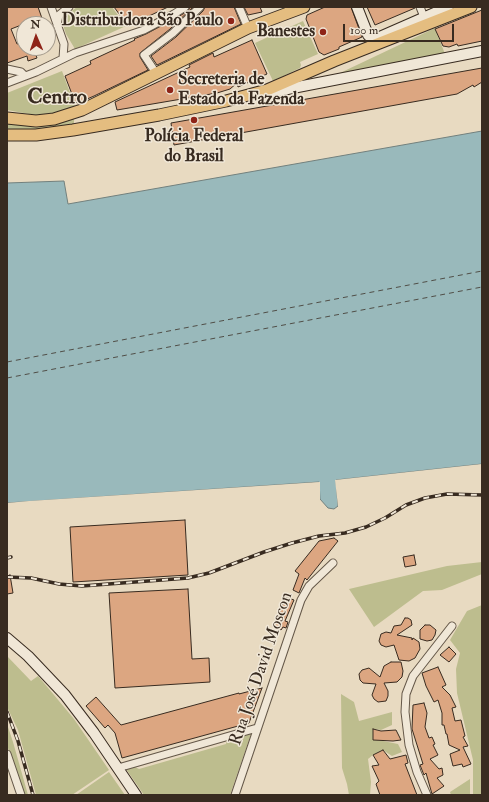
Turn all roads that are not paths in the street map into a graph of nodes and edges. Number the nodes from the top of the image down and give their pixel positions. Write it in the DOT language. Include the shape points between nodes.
graph roads {
  1 [pos="69,7"];
  2 [pos="185,7"];
  3 [pos="200,7"];
  4 [pos="239,7"];
  5 [pos="304,7"];
  6 [pos="357,7"];
  7 [pos="448,7"];
  8 [pos="471,7"];
  9 [pos="54,12"];
  10 [pos="422,12"];
  11 [pos="248,28"];
  12 [pos="64,44"];
  13 [pos="482,51"];
  14 [pos="75,53"];
  15 [pos="64,58"];
  16 [pos="7,69"];
  17 [pos="156,73"];
  18 [pos="25,76"];
  19 [pos="7,83"];
  20 [pos="226,101"];
  21 [pos="7,118"];
  22 [pos="7,135"];
  23 [pos="332,563"];
  24 [pos="452,626"];
  25 [pos="7,638"];
  26 [pos="257,728"];
  27 [pos="7,754"];
  28 [pos="118,768"];
  29 [pos="21,795"];
  30 [pos="136,795"];
  31 [pos="235,795"];
  32 [pos="427,795"];
  1 -- 9 [label="street"];
  2 -- 14 [label="street" via="144,30"];
  3 -- 17 [label="street" via="173,33 144,55"];
  4 -- 11 [label="street"];
  5 -- 11 [label="main road"];
  6 -- 10 [label="street" via="369,37 373,39"];
  7 -- 10 [label="street"];
  8 -- 20 [label="main road" via="267,90"];
  9 -- 12 [label="street"];
  11 -- 17 [label="main road"];
  12 -- 14 [label="street"];
  12 -- 15 [label="street"];
  13 -- 20 [label="street"];
  14 -- 15 [label="street"];
  15 -- 18 [label="street"];
  16 -- 18 [label="street" via="22,72"];
  17 -- 21 [label="main road" via="82,110 54,119 36,121"];
  18 -- 19 [label="street"];
  20 -- 22 [label="main road" via="73,130 36,135"];
  23 -- 26 [label="street, Rua José David Moscon" via="309,586 301,600"];
  24 -- 32 [label="street" via="413,676 406,694 405,717 409,745"];
  25 -- 28 [label="street" via="65,695"];
  26 -- 28 [label="street"];
  26 -- 31 [label="street, Rua José David Moscon"];
  27 -- 29 [label="street"];
  28 -- 30 [label="street"];
}
